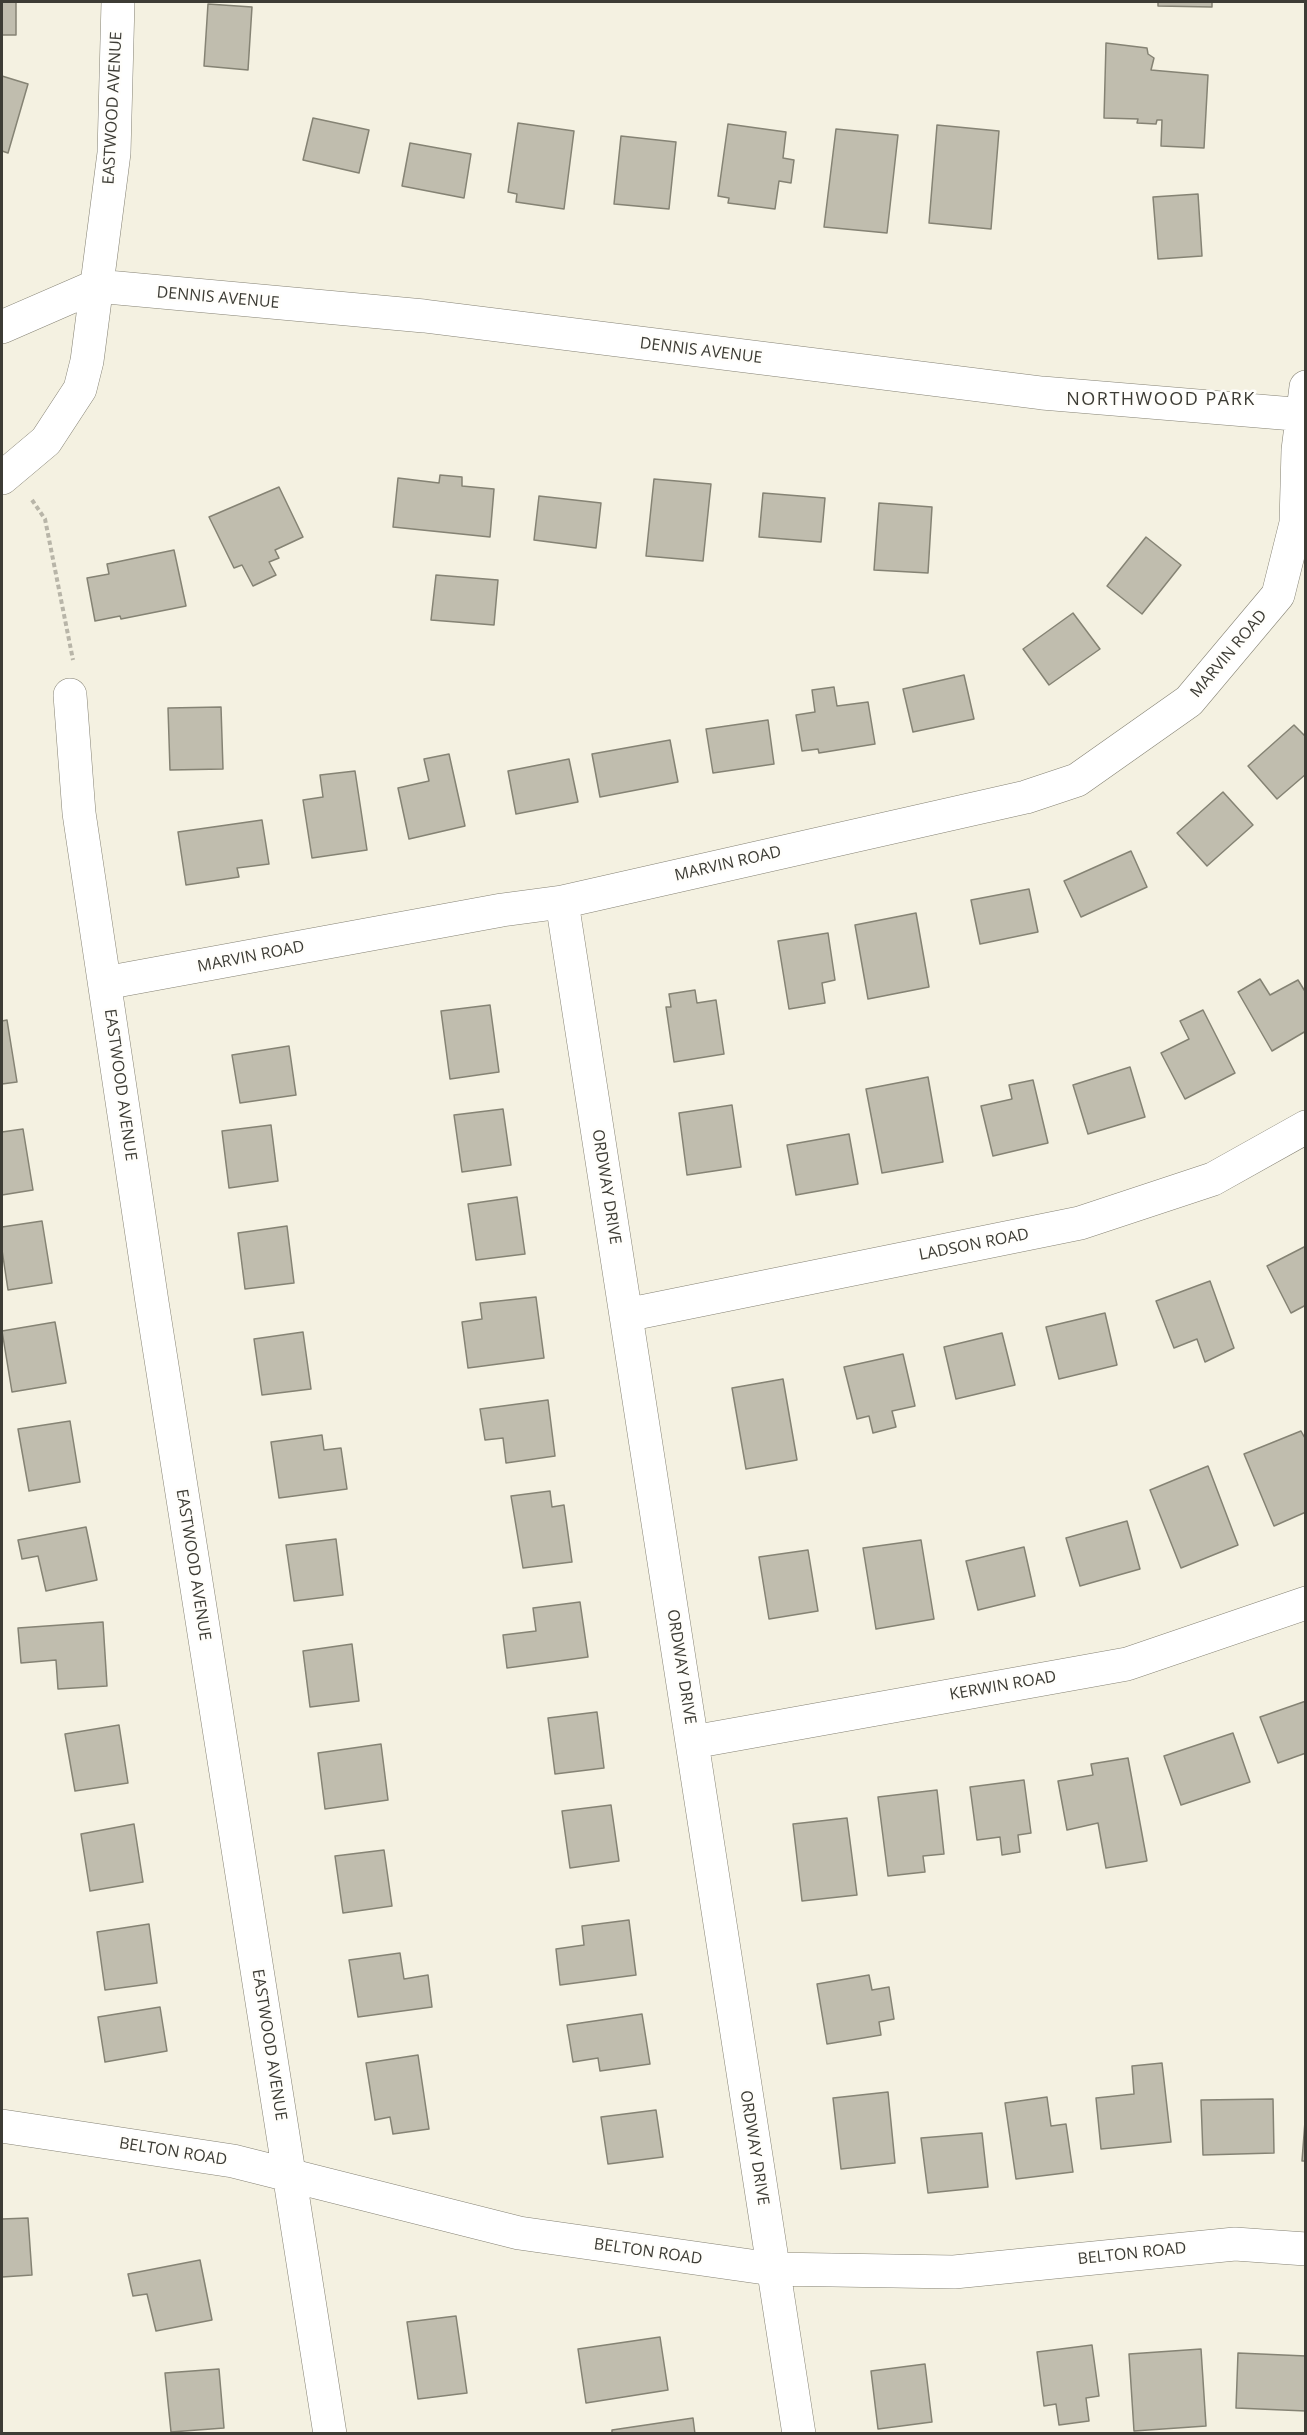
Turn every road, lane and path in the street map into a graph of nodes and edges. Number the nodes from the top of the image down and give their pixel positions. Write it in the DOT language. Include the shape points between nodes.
graph roads {
  1 [pos="118,2"];
  2 [pos="96,286"];
  3 [pos="2,327"];
  4 [pos="1304,406"];
  5 [pos="2,478"];
  6 [pos="29,496"];
  7 [pos="1292,588"];
  8 [pos="74,664"];
  9 [pos="70,695"];
  10 [pos="562,902"];
  11 [pos="105,983"];
  12 [pos="1305,1126"];
  13 [pos="626,1315"];
  14 [pos="1305,1603"];
  15 [pos="693,1742"];
  16 [pos="2,2126"];
  17 [pos="289,2176"];
  18 [pos="1305,2248"];
  19 [pos="772,2269"];
  20 [pos="330,2433"];
  21 [pos="799,2433"];
  1 -- 2 [label="street, EASTWOOD AVENUE" via="114,153"];
  2 -- 3 [label="street"];
  2 -- 4 [label="street, DENNIS AVENUE" via="424,316 1042,393"];
  2 -- 5 [label="street, EASTWOOD AVENUE" via="80,389 46,441"];
  4 -- 7 [label="street, MARVIN ROAD"];
  6 -- 8 [label="path" via="45,519"];
  7 -- 10 [label="street, MARVIN ROAD" via="1189,701 1077,780 1026,797"];
  9 -- 11 [label="street, EASTWOOD AVENUE" via="79,813"];
  10 -- 11 [label="street, MARVIN ROAD"];
  10 -- 13 [label="street, ORDWAY DRIVE"];
  11 -- 17 [label="street, EASTWOOD AVENUE"];
  12 -- 13 [label="street, LADSON ROAD" via="1213,1179 1080,1223"];
  13 -- 15 [label="street, ORDWAY DRIVE"];
  14 -- 15 [label="street, KERWIN ROAD" via="1128,1664"];
  15 -- 19 [label="street, ORDWAY DRIVE"];
  16 -- 17 [label="street, BELTON ROAD" via="233,2161"];
  17 -- 19 [label="street, BELTON ROAD" via="519,2233"];
  17 -- 20 [label="street, EASTWOOD AVENUE"];
  18 -- 19 [label="street, BELTON ROAD" via="1235,2244 954,2272"];
  19 -- 21 [label="street, ORDWAY DRIVE"];
}
